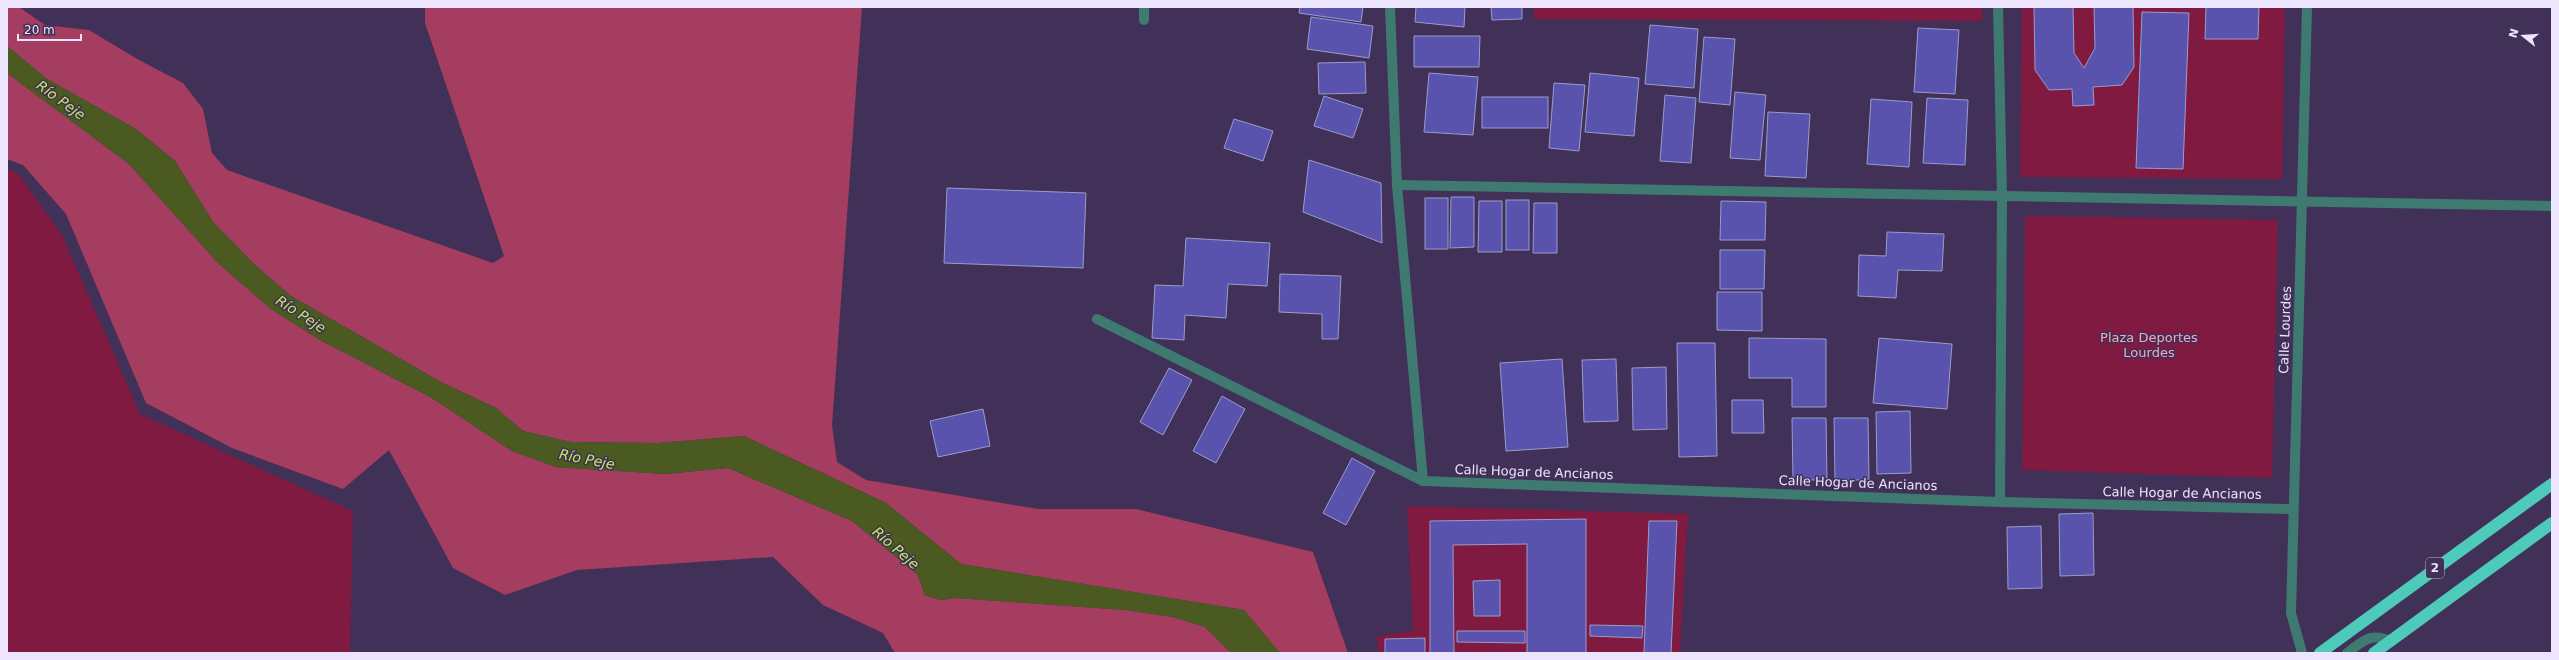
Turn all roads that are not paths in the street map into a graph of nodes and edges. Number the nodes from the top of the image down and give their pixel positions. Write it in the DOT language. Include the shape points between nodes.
graph roads {
  1 [pos="1144,7"];
  2 [pos="1390,7"];
  3 [pos="1998,7"];
  4 [pos="2306,7"];
  5 [pos="1144,20"];
  6 [pos="1397,185"];
  7 [pos="2002,196"];
  8 [pos="2303,200"];
  9 [pos="2550,206"];
  10 [pos="1097,319"];
  11 [pos="1423,481"];
  12 [pos="2552,484"];
  13 [pos="2000,502"];
  14 [pos="2292,509"];
  15 [pos="2552,523"];
  16 [pos="2391,641"];
  17 [pos="2302,653"];
  18 [pos="2320,653"];
  19 [pos="2347,653"];
  20 [pos="2374,653"];
  1 -- 5 [label="street"];
  2 -- 6 [label="street"];
  3 -- 7 [label="street"];
  4 -- 8 [label="street, Calle Lourdes"];
  6 -- 7 [label="street"];
  6 -- 11 [label="street"];
  7 -- 8 [label="street"];
  7 -- 13 [label="street"];
  8 -- 9 [label="street"];
  8 -- 14 [label="street, Calle Lourdes"];
  10 -- 11 [label="street"];
  11 -- 13 [label="street, Calle Hogar de Ancianos"];
  12 -- 18 [label="highway, 2"];
  13 -- 14 [label="street, Calle Hogar de Ancianos"];
  14 -- 17 [label="street, Calle Lourdes" via="2291,613"];
  15 -- 16 [label="highway"];
  16 -- 19 [label="street" via="2378,636 2368,637"];
  16 -- 20 [label="highway"];
}
